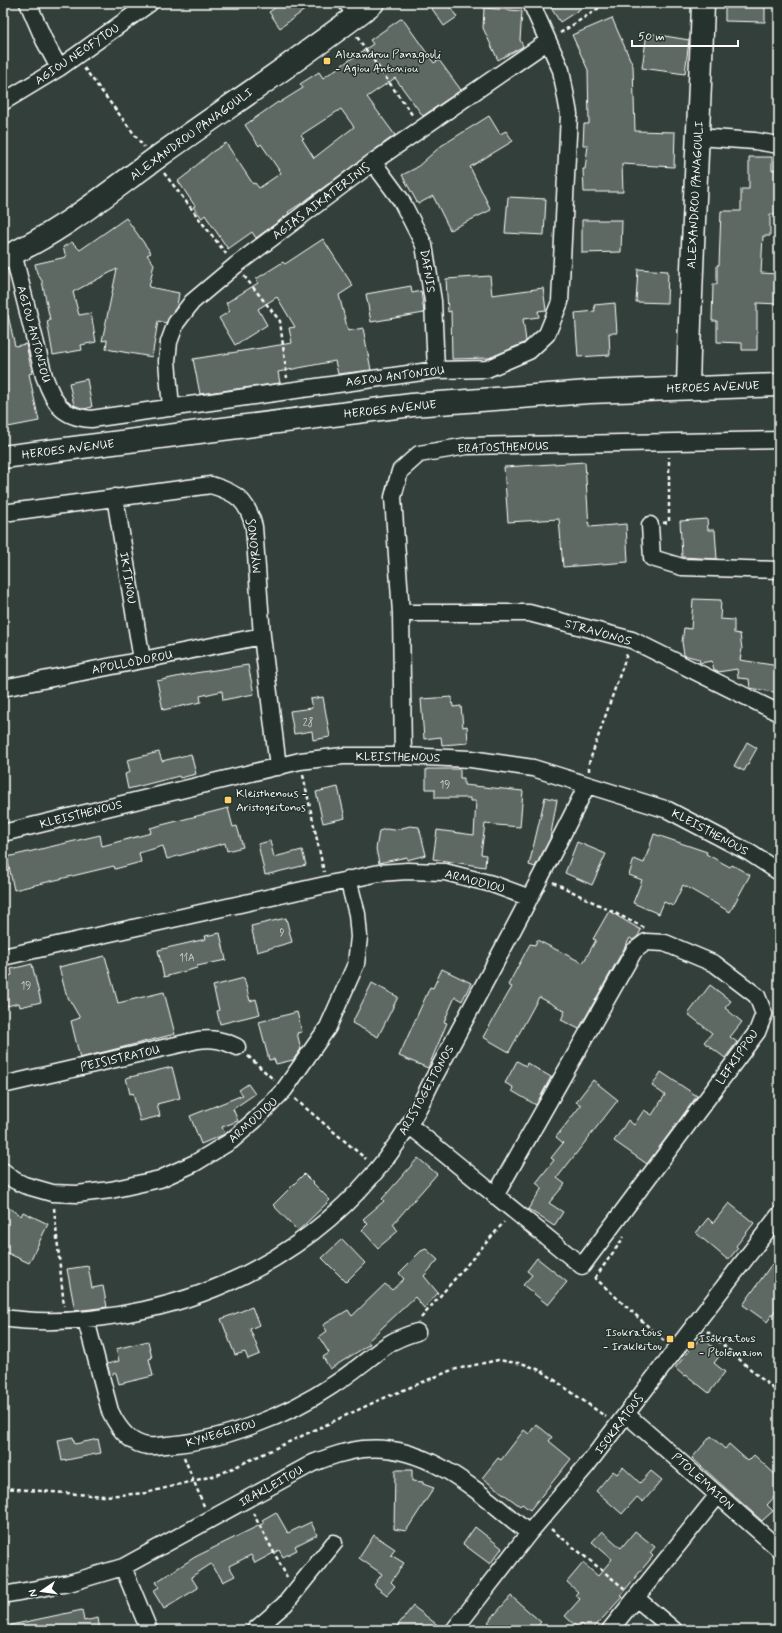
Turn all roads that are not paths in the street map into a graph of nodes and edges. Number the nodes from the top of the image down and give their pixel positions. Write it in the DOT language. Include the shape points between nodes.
graph roads {
  1 [pos="28,3"];
  2 [pos="150,3"];
  3 [pos="373,3"];
  4 [pos="531,3"];
  5 [pos="703,3"];
  6 [pos="350,14"];
  7 [pos="548,41"];
  8 [pos="59,68"];
  9 [pos="3,102"];
  10 [pos="698,137"];
  11 [pos="779,145"];
  12 [pos="373,162"];
  13 [pos="8,255"];
  14 [pos="436,370"];
  15 [pos="779,385"];
  16 [pos="688,388"];
  17 [pos="171,408"];
  18 [pos="779,440"];
  19 [pos="3,457"];
  20 [pos="115,497"];
  21 [pos="3,513"];
  22 [pos="650,524"];
  23 [pos="779,570"];
  24 [pos="401,613"];
  25 [pos="262,636"];
  26 [pos="142,660"];
  27 [pos="3,688"];
  28 [pos="779,713"];
  29 [pos="403,756"];
  30 [pos="278,767"];
  31 [pos="588,785"];
  32 [pos="3,833"];
  33 [pos="779,872"];
  34 [pos="348,879"];
  35 [pos="530,898"];
  36 [pos="3,958"];
  37 [pos="236,1047"];
  38 [pos="3,1085"];
  39 [pos="409,1125"];
  40 [pos="3,1171"];
  41 [pos="495,1196"];
  42 [pos="779,1215"];
  43 [pos="3,1318"];
  44 [pos="86,1320"];
  45 [pos="417,1332"];
  46 [pos="622,1420"];
  47 [pos="718,1495"];
  48 [pos="529,1533"];
  49 [pos="334,1543"];
  50 [pos="779,1549"];
  51 [pos="123,1567"];
  52 [pos="6,1594"];
  53 [pos="636,1598"];
  54 [pos="149,1630"];
  55 [pos="255,1630"];
  56 [pos="454,1630"];
  57 [pos="610,1630"];
  58 [pos="674,1630"];
  1 -- 8 [label="street"];
  2 -- 8 [label="street, AGIOU NEOFYTOU"];
  3 -- 6 [label="street, ALEXANDROU PANAGOULI"];
  4 -- 7 [label="street, AGIOU ANTONIOU"];
  5 -- 10 [label="street, ALEXANDROU PANAGOULI"];
  6 -- 13 [label="street, ALEXANDROU PANAGOULI" via="108,195 76,217"];
  7 -- 12 [label="street, AGIAS AIKATERINIS"];
  7 -- 14 [label="street, AGIOU ANTONIOU" via="561,70 569,114 560,302 547,334 529,351 487,369"];
  8 -- 9 [label="street, AGIOU NEOFYTOU"];
  10 -- 11 [label="street"];
  10 -- 16 [label="street, ALEXANDROU PANAGOULI"];
  12 -- 14 [label="street, DAFNIS" via="401,200 424,245 433,302"];
  12 -- 17 [label="street, AGIAS AIKATERINIS" via="192,302 176,323 169,342 167,361"];
  13 -- 17 [label="street, AGIOU ANTONIOU" via="44,376 56,404 66,413 91,420"];
  14 -- 17 [label="street, AGIOU ANTONIOU"];
  15 -- 16 [label="street, HEROES AVENUE"];
  16 -- 19 [label="street, HEROES AVENUE" via="412,405"];
  18 -- 24 [label="street, ERATOSTHENOUS" via="466,446 419,454 400,471 393,497"];
  20 -- 21 [label="street, MYRONOS"];
  20 -- 25 [label="street, MYRONOS" via="211,485 229,491 242,501 250,512 254,527"];
  20 -- 26 [label="street, IKTINOU"];
  22 -- 23 [label="street" via="652,558 682,567"];
  24 -- 28 [label="street, STRAVONOS" via="529,613 632,640"];
  24 -- 29 [label="street, ERATOSTHENOUS"];
  25 -- 26 [label="street, APOLLODOROU"];
  25 -- 30 [label="street, MYRONOS"];
  26 -- 27 [label="street, APOLLODOROU"];
  29 -- 30 [label="street, KLEISTHENOUS" via="343,756 300,761"];
  29 -- 31 [label="street, KLEISTHENOUS" via="471,759 533,768"];
  30 -- 32 [label="street, KLEISTHENOUS"];
  31 -- 33 [label="street, KLEISTHENOUS" via="668,810 750,853"];
  31 -- 35 [label="street, ARISTOGEITONOS"];
  34 -- 35 [label="street, ARMODIOU" via="379,873 445,872 492,884"];
  34 -- 36 [label="street, ARMODIOU"];
  34 -- 40 [label="street, ARMODIOU" via="357,914 356,964 328,1027 284,1090 231,1141 195,1163 160,1179 111,1190 77,1194 52,1193 24,1185"];
  35 -- 39 [label="street, ARISTOGEITONOS"];
  37 -- 38 [label="street, PEISISTRATOU" via="213,1038 198,1040"];
  39 -- 41 [label="street"];
  39 -- 44 [label="street, ARISTOGEITONOS" via="348,1201 285,1253 223,1286 190,1298 125,1314"];
  41 -- 41 [label="street, LEFKIPPOU" via="582,1266 757,1032 764,1014 757,996 715,964 665,943 646,942 634,951"];
  42 -- 46 [label="street, ISOKRATOUS"];
  43 -- 44 [label="street, ARISTOGEITONOS"];
  44 -- 45 [label="street, KYNEGEIROU" via="110,1411 116,1424 125,1434 148,1446 188,1443 224,1434 293,1408 333,1386 386,1345"];
  46 -- 47 [label="street, PTOLEMAION"];
  46 -- 48 [label="street, ISOKRATOUS"];
  47 -- 50 [label="street, PTOLEMAION"];
  47 -- 53 [label="street"];
  48 -- 51 [label="street, IRAKLEITOU" via="459,1478 435,1464 387,1449 363,1449 313,1463"];
  48 -- 56 [label="street, ISOKRATOUS"];
  49 -- 55 [label="street" via="285,1604"];
  51 -- 52 [label="street, IRAKLEITOU" via="69,1583"];
  51 -- 54 [label="street"];
  53 -- 57 [label="street"];
  53 -- 58 [label="street"];
}
